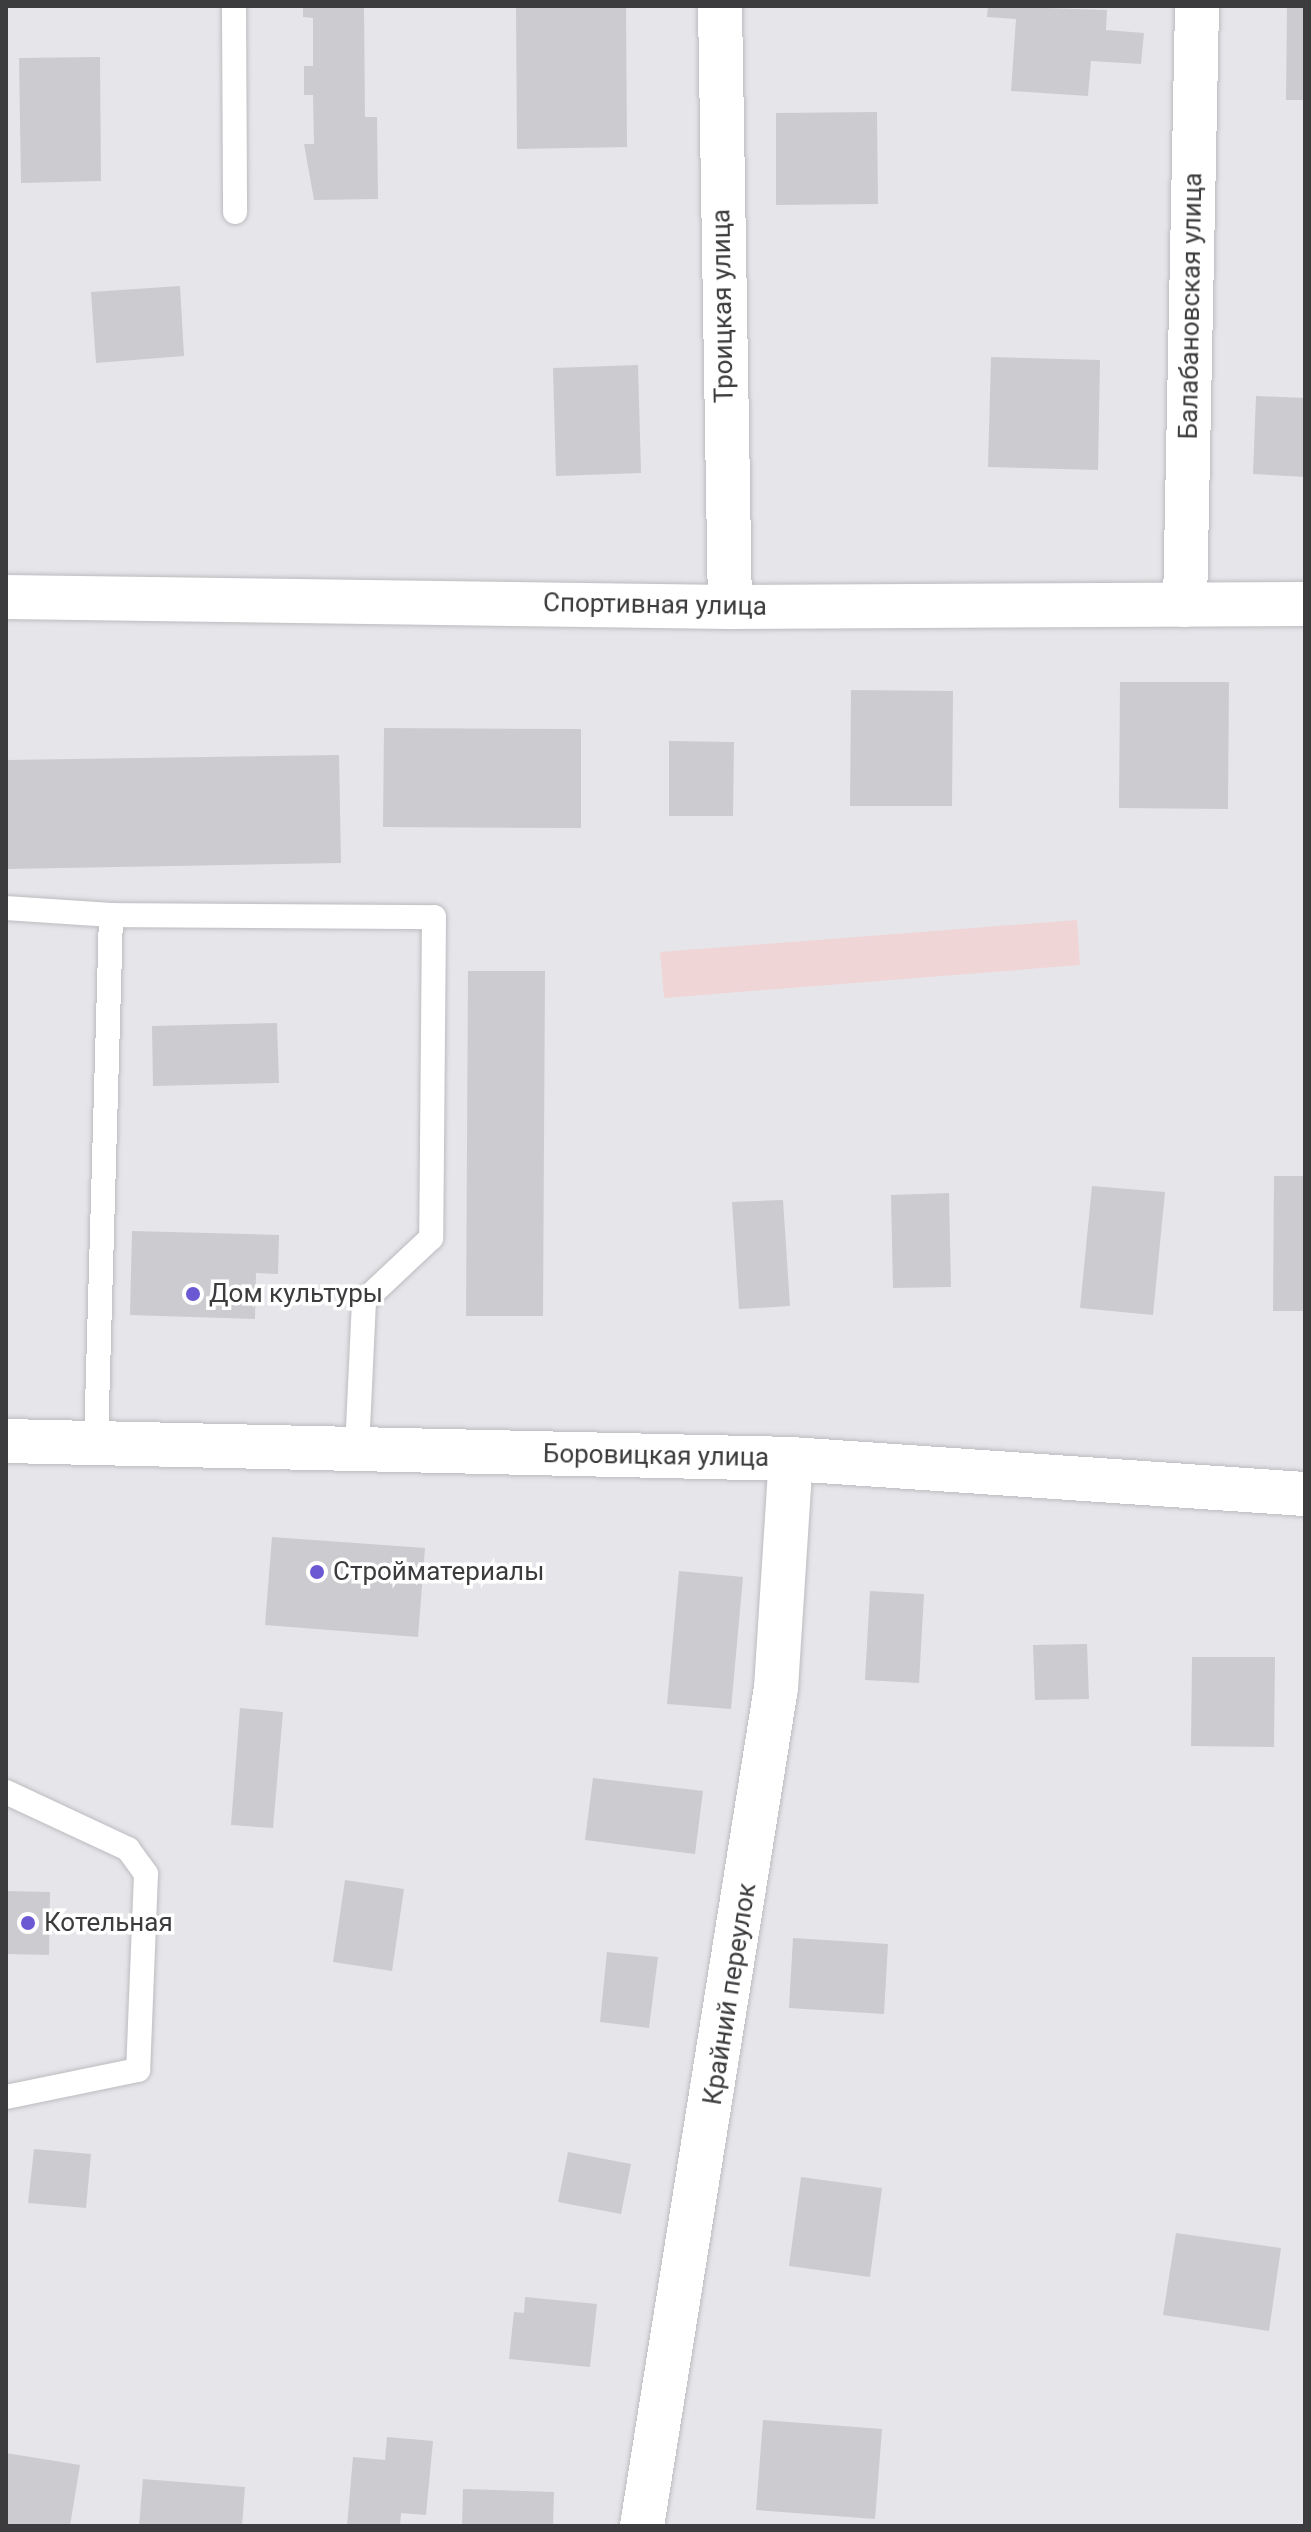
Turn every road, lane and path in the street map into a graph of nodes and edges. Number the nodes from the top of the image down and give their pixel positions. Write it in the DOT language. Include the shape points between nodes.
graph roads {
  1 [pos="234,6"];
  2 [pos="720,6"];
  3 [pos="1197,6"];
  4 [pos="235,212"];
  5 [pos="6,597"];
  6 [pos="1305,604"];
  7 [pos="1185,605"];
  8 [pos="730,607"];
  9 [pos="6,908"];
  10 [pos="111,915"];
  11 [pos="6,1441"];
  12 [pos="96,1443"];
  13 [pos="357,1449"];
  14 [pos="791,1459"];
  15 [pos="1305,1494"];
  16 [pos="6,1792"];
  17 [pos="6,2097"];
  18 [pos="642,2526"];
  1 -- 4 [label="lane"];
  2 -- 8 [label="street, Троицкая улица"];
  3 -- 7 [label="street, Балабановская улица"];
  5 -- 8 [label="street, Спортивная улица"];
  6 -- 7 [label="street, Спортивная улица"];
  7 -- 8 [label="street, Спортивная улица"];
  9 -- 10 [label="lane"];
  10 -- 12 [label="lane"];
  10 -- 13 [label="lane" via="434,917 431,1238 364,1301"];
  11 -- 12 [label="street, Боровицкая улица"];
  12 -- 13 [label="street, Боровицкая улица"];
  13 -- 14 [label="street, Боровицкая улица"];
  14 -- 15 [label="street, Боровицкая улица"];
  14 -- 18 [label="street, Крайний переулок" via="776,1688"];
  16 -- 17 [label="lane" via="128,1849 146,1874 138,2070"];
}
